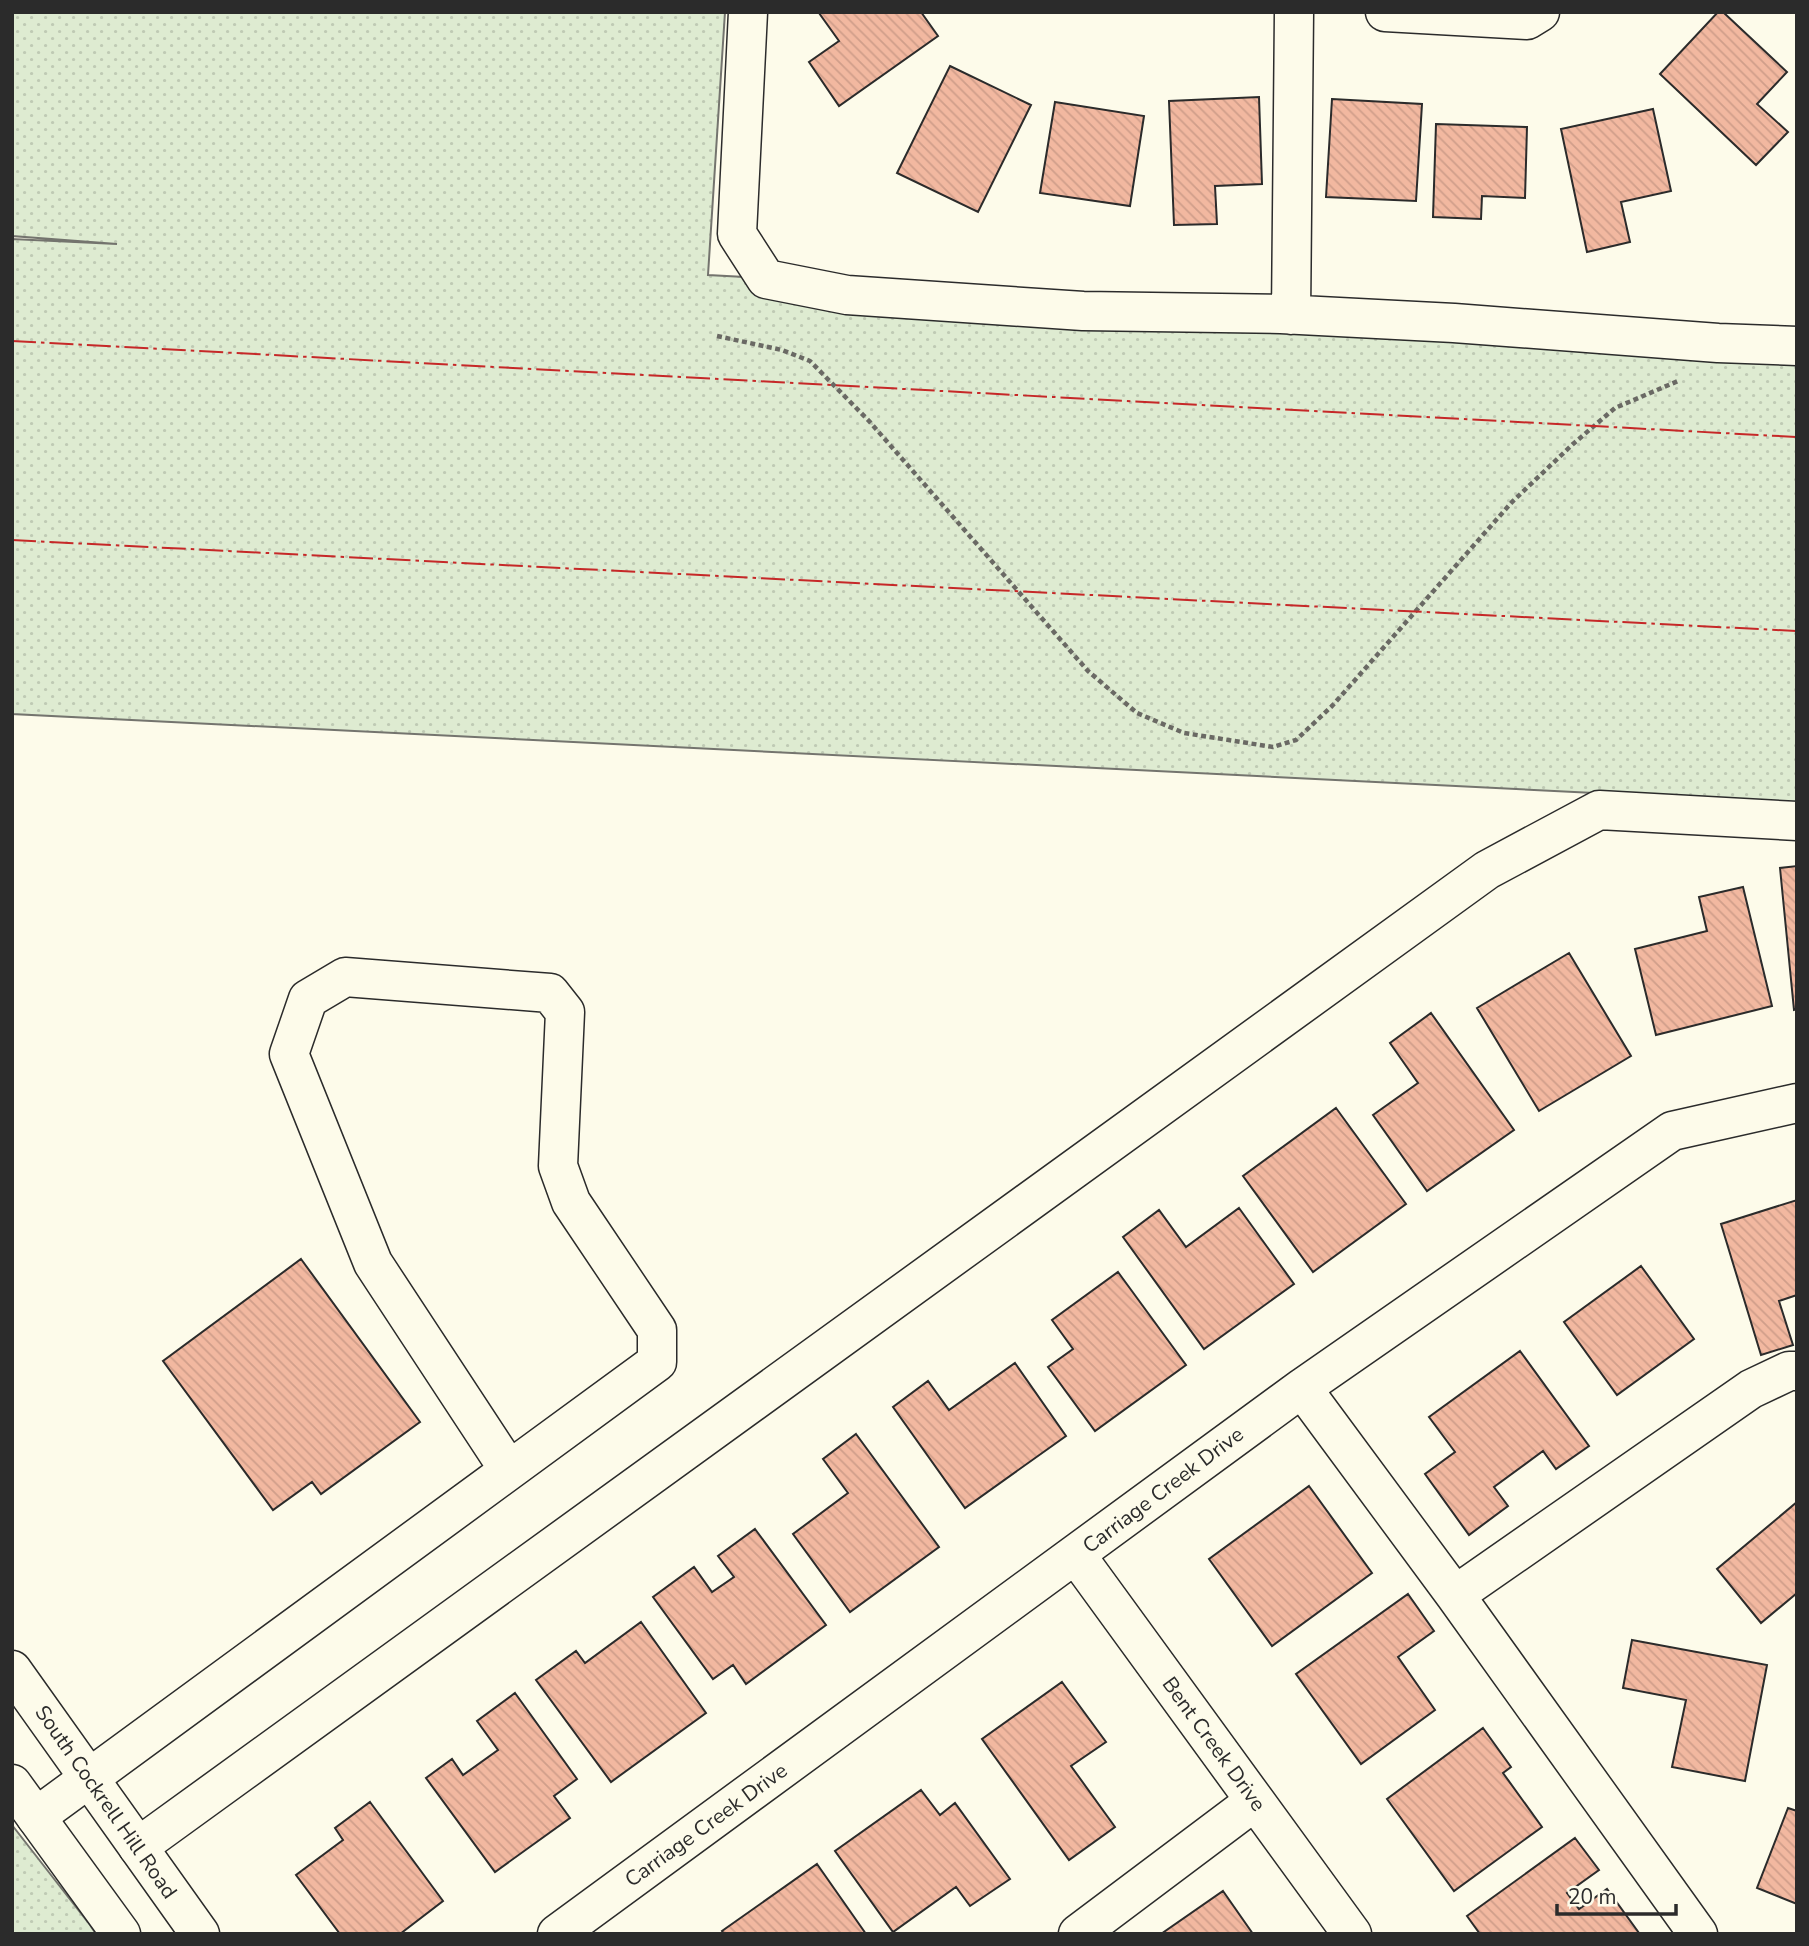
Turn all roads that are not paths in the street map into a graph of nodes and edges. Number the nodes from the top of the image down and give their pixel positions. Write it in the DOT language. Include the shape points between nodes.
graph roads {
  1 [pos="748,12"];
  2 [pos="1294,12"];
  3 [pos="1385,12"];
  4 [pos="1540,12"];
  5 [pos="1292,315"];
  6 [pos="1797,346"];
  7 [pos="1797,821"];
  8 [pos="1797,1103"];
  9 [pos="1797,1371"];
  10 [pos="1302,1388"];
  11 [pos="509,1470"];
  12 [pos="1076,1555"];
  13 [pos="1455,1595"];
  14 [pos="12,1670"];
  15 [pos="89,1778"];
  16 [pos="12,1784"];
  17 [pos="1255,1801"];
  18 [pos="36,1817"];
  19 [pos="138,1847"];
  20 [pos="121,1934"];
  21 [pos="200,1934"];
  22 [pos="557,1934"];
  23 [pos="1078,1934"];
  24 [pos="1352,1934"];
  25 [pos="1698,1934"];
  1 -- 5 [label="street" via="737,234 766,279 874,297 1083,311"];
  2 -- 5 [label="street"];
  3 -- 4 [label="street" via="1527,20"];
  5 -- 6 [label="street"];
  7 -- 19 [label="street" via="1599,810 1487,870"];
  8 -- 10 [label="street, Carriage Creek Drive" via="1671,1130"];
  9 -- 13 [label="street" via="1751,1390"];
  10 -- 12 [label="street, Carriage Creek Drive"];
  10 -- 13 [label="street"];
  11 -- 11 [label="street" via="657,1362 657,1330 571,1202 558,1166 565,1012 550,993 345,977 308,999 289,1054 373,1263"];
  11 -- 15 [label="street"];
  12 -- 17 [label="street, Bent Creek Drive"];
  12 -- 22 [label="street, Carriage Creek Drive"];
  13 -- 25 [label="street"];
  14 -- 15 [label="street, South Cockrell Hill Road"];
  15 -- 18 [label="street"];
  15 -- 19 [label="street, South Cockrell Hill Road"];
  16 -- 18 [label="street"];
  17 -- 23 [label="street"];
  17 -- 24 [label="street, Bent Creek Drive"];
  18 -- 20 [label="street"];
  19 -- 21 [label="street, South Cockrell Hill Road"];
}
